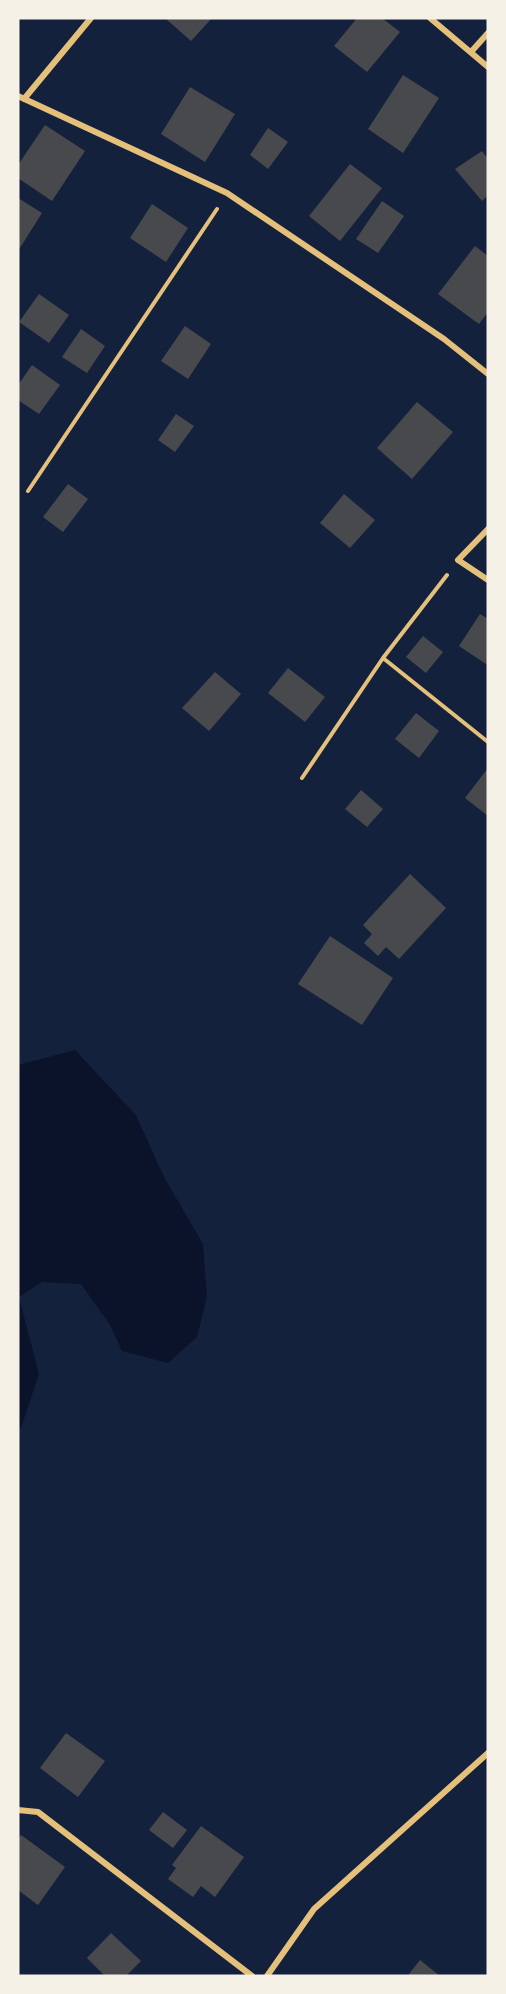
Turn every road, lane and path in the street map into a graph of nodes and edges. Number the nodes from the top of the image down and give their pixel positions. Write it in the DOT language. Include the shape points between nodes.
graph roads {
  1 [pos="91,18"];
  2 [pos="430,18"];
  3 [pos="488,33"];
  4 [pos="471,52"];
  5 [pos="488,67"];
  6 [pos="21,98"];
  7 [pos="227,193"];
  8 [pos="488,374"];
  9 [pos="28,491"];
  10 [pos="488,529"];
  11 [pos="458,560"];
  12 [pos="488,580"];
  13 [pos="383,658"];
  14 [pos="488,742"];
  15 [pos="302,778"];
  16 [pos="488,1753"];
  17 [pos="18,1810"];
  18 [pos="252,1976"];
  19 [pos="267,1976"];
  1 -- 6 [label="street"];
  2 -- 4 [label="street"];
  3 -- 4 [label="street"];
  4 -- 5 [label="street"];
  6 -- 7 [label="street"];
  7 -- 8 [label="street" via="444,339"];
  7 -- 9 [label="path"];
  10 -- 11 [label="street"];
  11 -- 12 [label="street"];
  11 -- 13 [label="path"];
  13 -- 14 [label="path"];
  13 -- 15 [label="path"];
  16 -- 19 [label="street" via="314,1909"];
  17 -- 18 [label="street" via="38,1812"];
}
